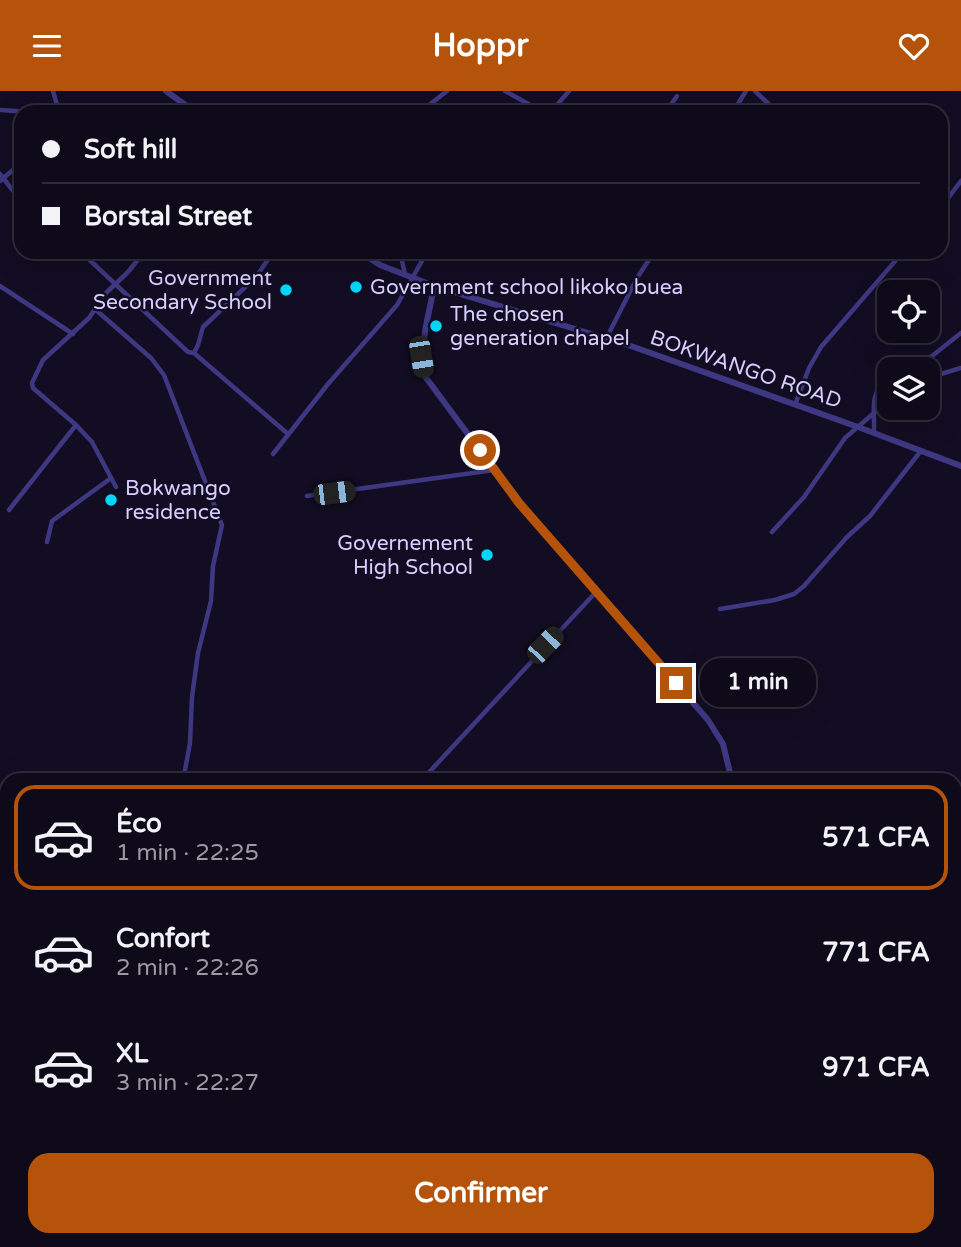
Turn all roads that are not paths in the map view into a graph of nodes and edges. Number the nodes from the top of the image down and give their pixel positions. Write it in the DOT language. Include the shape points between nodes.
graph roads {
  1 [pos="166,91"];
  2 [pos="447,91"];
  3 [pos="505,91"];
  4 [pos="569,91"];
  5 [pos="755,91"];
  6 [pos="677,96"];
  7 [pos="185,105"];
  8 [pos="429,105"];
  9 [pos="530,105"];
  10 [pos="557,105"];
  11 [pos="671,105"];
  12 [pos="770,105"];
  13 [pos="1,178"];
  14 [pos="961,181"];
  15 [pos="14,193"];
  16 [pos="948,198"];
  17 [pos="88,259"];
  18 [pos="138,259"];
  19 [pos="268,259"];
  20 [pos="371,259"];
  21 [pos="402,259"];
  22 [pos="423,259"];
  23 [pos="649,259"];
  24 [pos="897,259"];
  25 [pos="405,275"];
  26 [pos="414,278"];
  27 [pos="115,284"];
  28 [pos="0,286"];
  29 [pos="434,286"];
  30 [pos="96,310"];
  31 [pos="961,333"];
  32 [pos="73,334"];
  33 [pos="606,339"];
  34 [pos="194,353"];
  35 [pos="930,357"];
  36 [pos="961,369"];
  37 [pos="940,375"];
  38 [pos="877,391"];
  39 [pos="795,405"];
  40 [pos="877,410"];
  41 [pos="873,414"];
  42 [pos="76,425"];
  43 [pos="858,427"];
  44 [pos="874,433"];
  45 [pos="288,435"];
  46 [pos="920,452"];
  47 [pos="273,454"];
  48 [pos="961,466"];
  49 [pos="494,470"];
  50 [pos="111,478"];
  51 [pos="116,487"];
  52 [pos="307,496"];
  53 [pos="9,510"];
  54 [pos="772,531"];
  55 [pos="47,541"];
  56 [pos="595,593"];
  57 [pos="720,609"];
  58 [pos="184,773"];
  59 [pos="428,773"];
  60 [pos="730,773"];
  1 -- 7 [label="street"];
  2 -- 8 [label="street"];
  3 -- 9 [label="street"];
  4 -- 10 [label="street"];
  5 -- 12 [label="street"];
  6 -- 11 [label="street"];
  13 -- 15 [label="street"];
  14 -- 16 [label="street"];
  17 -- 27 [label="street"];
  18 -- 27 [label="street"];
  19 -- 34 [label="street" via="256,277 205,323"];
  20 -- 25 [label="street, BOKWANGO ROAD"];
  21 -- 25 [label="street"];
  22 -- 26 [label="street"];
  23 -- 33 [label="street"];
  24 -- 39 [label="street" via="821,347"];
  25 -- 26 [label="street, BOKWANGO ROAD"];
  26 -- 29 [label="street, BOKWANGO ROAD"];
  26 -- 45 [label="street" via="397,305"];
  27 -- 30 [label="street"];
  27 -- 34 [label="street"];
  28 -- 32 [label="street"];
  29 -- 33 [label="street, BOKWANGO ROAD"];
  29 -- 49 [label="street" via="423,335 424,375"];
  30 -- 32 [label="street"];
  30 -- 58 [label="street" via="164,375 222,525 198,653"];
  31 -- 35 [label="street"];
  32 -- 42 [label="street" via="43,360 32,383"];
  33 -- 39 [label="street, BOKWANGO ROAD"];
  34 -- 45 [label="street"];
  36 -- 37 [label="street"];
  38 -- 41 [label="street"];
  39 -- 43 [label="street, BOKWANGO ROAD"];
  40 -- 41 [label="street"];
  41 -- 43 [label="street"];
  41 -- 44 [label="street"];
  42 -- 50 [label="street" via="92,442"];
  42 -- 53 [label="street"];
  43 -- 44 [label="street, BOKWANGO ROAD"];
  43 -- 54 [label="street" via="845,437 804,497"];
  44 -- 46 [label="street, BOKWANGO ROAD"];
  45 -- 47 [label="street"];
  46 -- 48 [label="street, BOKWANGO ROAD"];
  46 -- 57 [label="street" via="870,516 794,594"];
  49 -- 52 [label="street"];
  49 -- 56 [label="street"];
  50 -- 51 [label="street"];
  50 -- 55 [label="street" via="52,521"];
  56 -- 59 [label="street"];
  56 -- 60 [label="street" via="708,720 723,744"];
}
